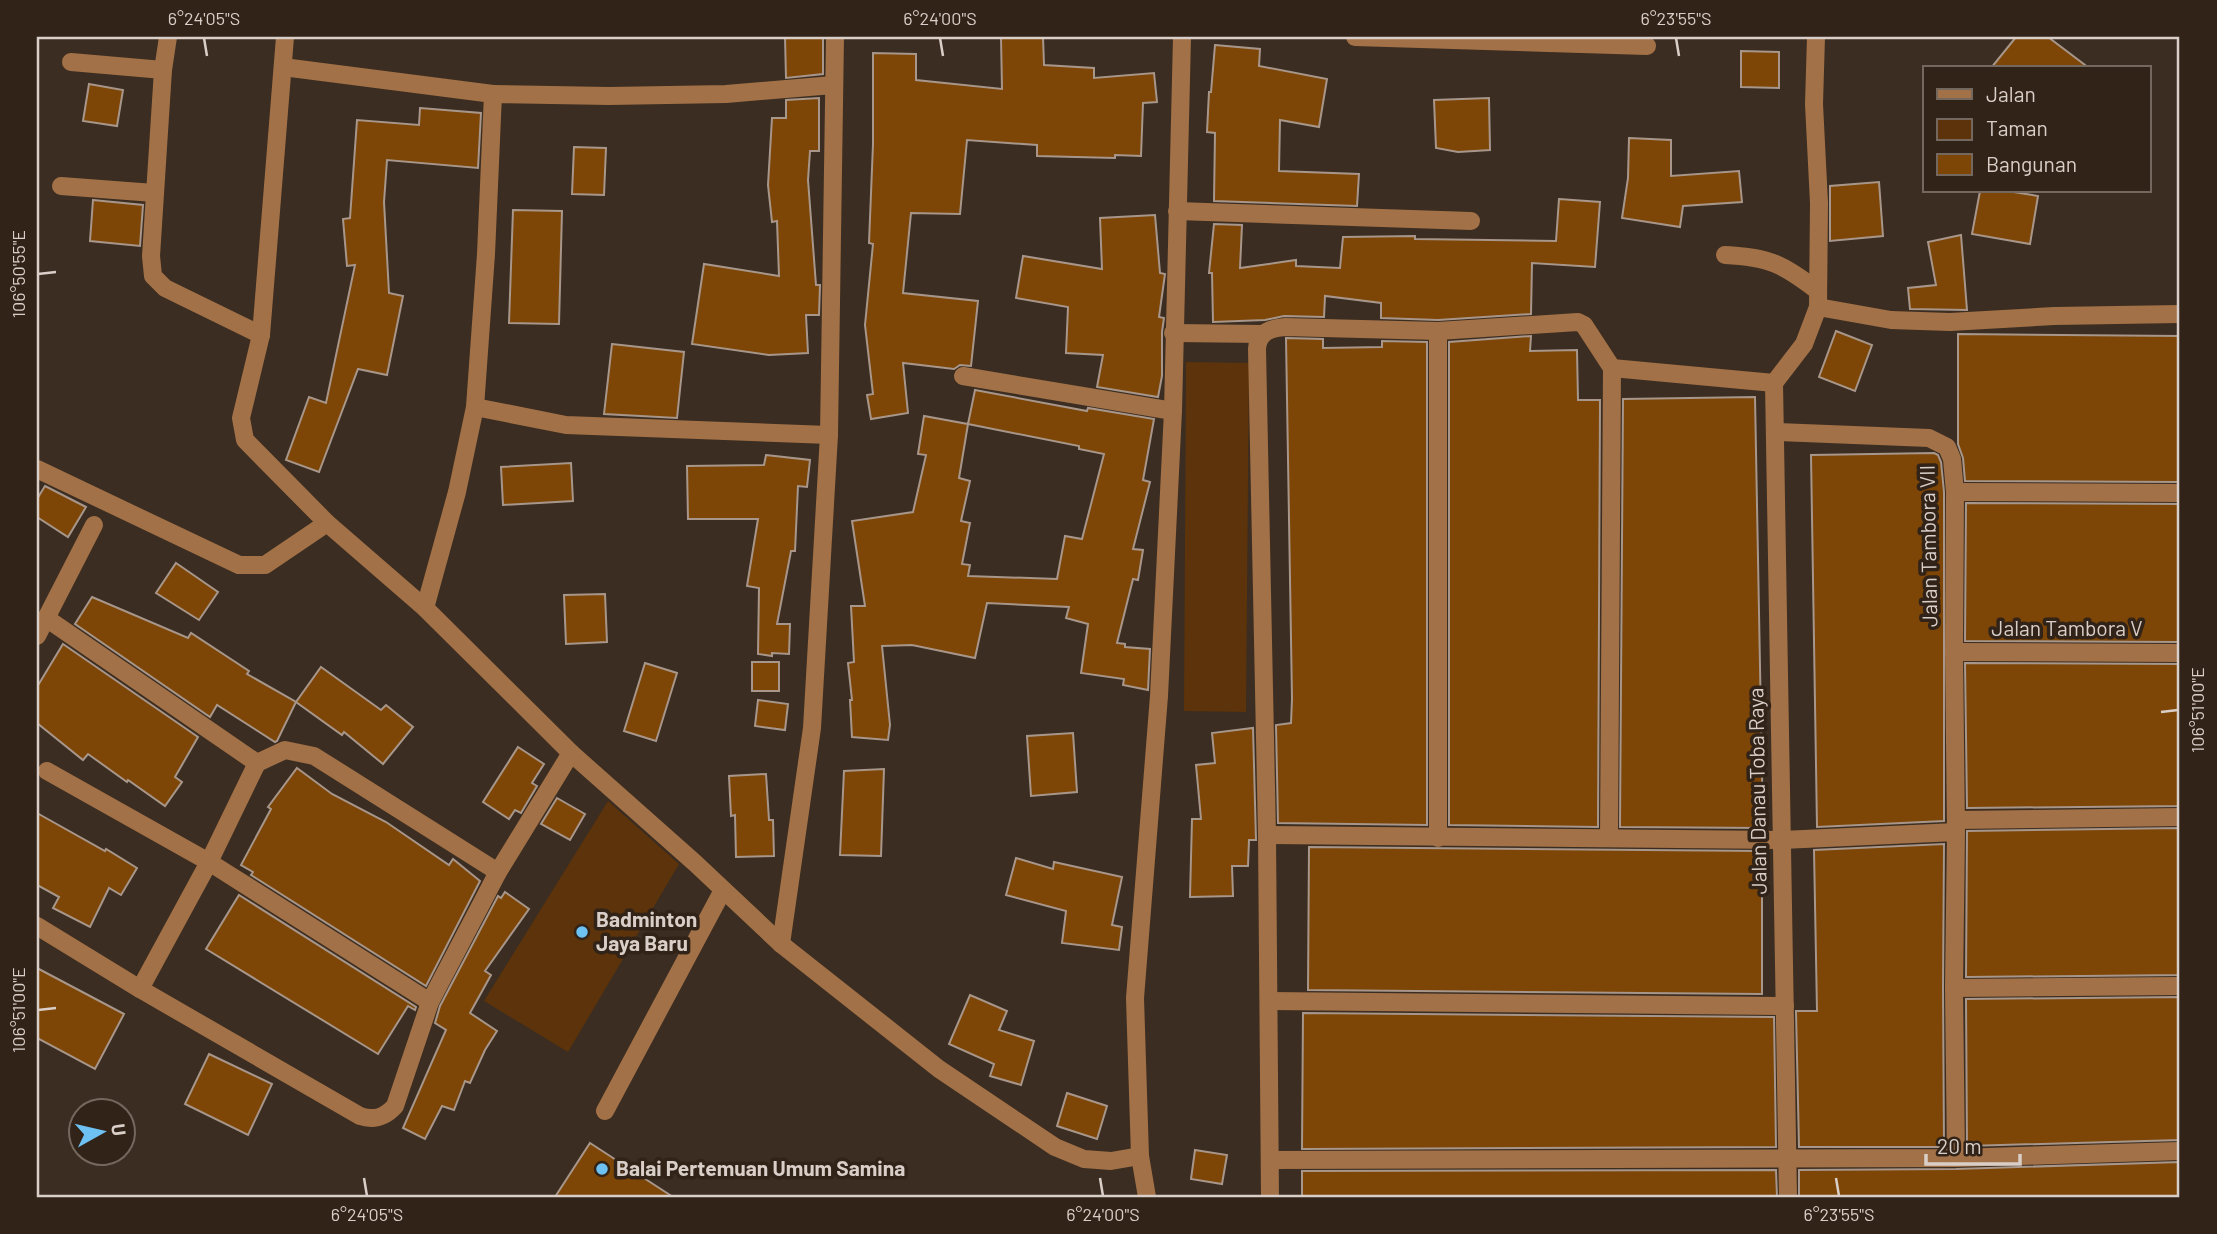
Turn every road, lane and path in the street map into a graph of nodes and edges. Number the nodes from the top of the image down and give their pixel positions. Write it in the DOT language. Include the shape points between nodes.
graph roads {
  1 [pos="168,37"];
  2 [pos="285,37"];
  3 [pos="835,37"];
  4 [pos="1182,37"];
  5 [pos="1355,37"];
  6 [pos="1816,37"];
  7 [pos="1647,46"];
  8 [pos="71,62"];
  9 [pos="283,67"];
  10 [pos="163,70"];
  11 [pos="833,85"];
  12 [pos="494,94"];
  13 [pos="61,186"];
  14 [pos="155,193"];
  15 [pos="1177,211"];
  16 [pos="1471,221"];
  17 [pos="1725,255"];
  18 [pos="1818,299"];
  19 [pos="2180,314"];
  20 [pos="1438,331"];
  21 [pos="1173,333"];
  22 [pos="1262,334"];
  23 [pos="261,335"];
  24 [pos="1612,368"];
  25 [pos="963,376"];
  26 [pos="1774,383"];
  27 [pos="475,407"];
  28 [pos="1173,411"];
  29 [pos="1775,432"];
  30 [pos="829,435"];
  31 [pos="37,470"];
  32 [pos="1955,492"];
  33 [pos="2180,493"];
  34 [pos="327,523"];
  35 [pos="94,525"];
  36 [pos="425,608"];
  37 [pos="46,618"];
  38 [pos="37,636"];
  39 [pos="1954,652"];
  40 [pos="2180,653"];
  41 [pos="571,753"];
  42 [pos="257,764"];
  43 [pos="47,771"];
  44 [pos="2180,817"];
  45 [pos="1956,826"];
  46 [pos="1267,835"];
  47 [pos="1438,838"];
  48 [pos="1609,838"];
  49 [pos="1782,840"];
  50 [pos="209,862"];
  51 [pos="498,872"];
  52 [pos="723,890"];
  53 [pos="37,926"];
  54 [pos="781,944"];
  55 [pos="2180,986"];
  56 [pos="1954,988"];
  57 [pos="140,989"];
  58 [pos="1269,1001"];
  59 [pos="430,1002"];
  60 [pos="1785,1006"];
  61 [pos="605,1111"];
  62 [pos="2180,1151"];
  63 [pos="1140,1156"];
  64 [pos="1956,1158"];
  65 [pos="1270,1160"];
  66 [pos="1787,1160"];
  67 [pos="1147,1197"];
  68 [pos="1270,1197"];
  69 [pos="1788,1197"];
  1 -- 10 [label="street"];
  2 -- 9 [label="street"];
  3 -- 11 [label="street"];
  4 -- 15 [label="street"];
  5 -- 7 [label="street"];
  6 -- 18 [label="street"];
  8 -- 10 [label="street"];
  9 -- 12 [label="street"];
  9 -- 23 [label="street"];
  10 -- 14 [label="street"];
  11 -- 12 [label="street" via="713,95"];
  11 -- 30 [label="street"];
  12 -- 27 [label="street"];
  13 -- 14 [label="street"];
  14 -- 23 [label="street" via="153,275 165,288"];
  15 -- 16 [label="street"];
  15 -- 21 [label="street"];
  17 -- 18 [label="street" via="1776,263"];
  18 -- 19 [label="street" via="1891,320 1950,323"];
  18 -- 26 [label="street" via="1804,344"];
  20 -- 22 [label="street" via="1285,327"];
  20 -- 24 [label="street" via="1578,322"];
  20 -- 47 [label="street"];
  21 -- 22 [label="street"];
  21 -- 28 [label="street"];
  22 -- 46 [label="street" via="1257,349"];
  23 -- 34 [label="street" via="241,418 245,440"];
  24 -- 26 [label="street"];
  24 -- 48 [label="street"];
  25 -- 28 [label="street"];
  26 -- 29 [label="street, Jalan Danau Toba Raya"];
  27 -- 30 [label="street" via="566,425"];
  27 -- 36 [label="street"];
  28 -- 63 [label="street" via="1159,696 1135,998"];
  29 -- 32 [label="street, Jalan Tambora VII" via="1929,438 1947,447"];
  29 -- 49 [label="street, Jalan Danau Toba Raya"];
  30 -- 54 [label="street" via="812,728"];
  31 -- 34 [label="street" via="239,565 265,565"];
  32 -- 33 [label="street"];
  32 -- 39 [label="street, Jalan Tambora VII"];
  34 -- 36 [label="street"];
  35 -- 37 [label="street"];
  36 -- 41 [label="street"];
  37 -- 38 [label="street"];
  37 -- 42 [label="street"];
  39 -- 40 [label="street, Jalan Tambora V"];
  39 -- 45 [label="street, Jalan Tambora VII"];
  41 -- 51 [label="street"];
  41 -- 52 [label="street"];
  42 -- 50 [label="street"];
  42 -- 51 [label="street" via="285,750 314,757"];
  43 -- 50 [label="street"];
  44 -- 45 [label="street"];
  45 -- 49 [label="street"];
  45 -- 56 [label="street, Jalan Tambora VII"];
  46 -- 47 [label="street"];
  46 -- 58 [label="street"];
  47 -- 48 [label="street"];
  48 -- 49 [label="street"];
  49 -- 60 [label="street, Jalan Danau Toba Raya"];
  50 -- 57 [label="street"];
  50 -- 59 [label="street"];
  51 -- 59 [label="street"];
  52 -- 54 [label="street"];
  52 -- 61 [label="street"];
  53 -- 57 [label="street"];
  54 -- 63 [label="street" via="939,1069 1055,1147 1084,1159"];
  55 -- 56 [label="street"];
  56 -- 64 [label="street, Jalan Tambora VII"];
  57 -- 59 [label="street" via="368,1118 387,1114 395,1105"];
  58 -- 60 [label="street"];
  58 -- 65 [label="street"];
  60 -- 66 [label="street, Jalan Danau Toba Raya"];
  62 -- 64 [label="street"];
  63 -- 67 [label="street"];
  64 -- 66 [label="street"];
  65 -- 66 [label="street"];
  65 -- 68 [label="street"];
  66 -- 69 [label="street, Jalan Danau Toba Raya"];
}
